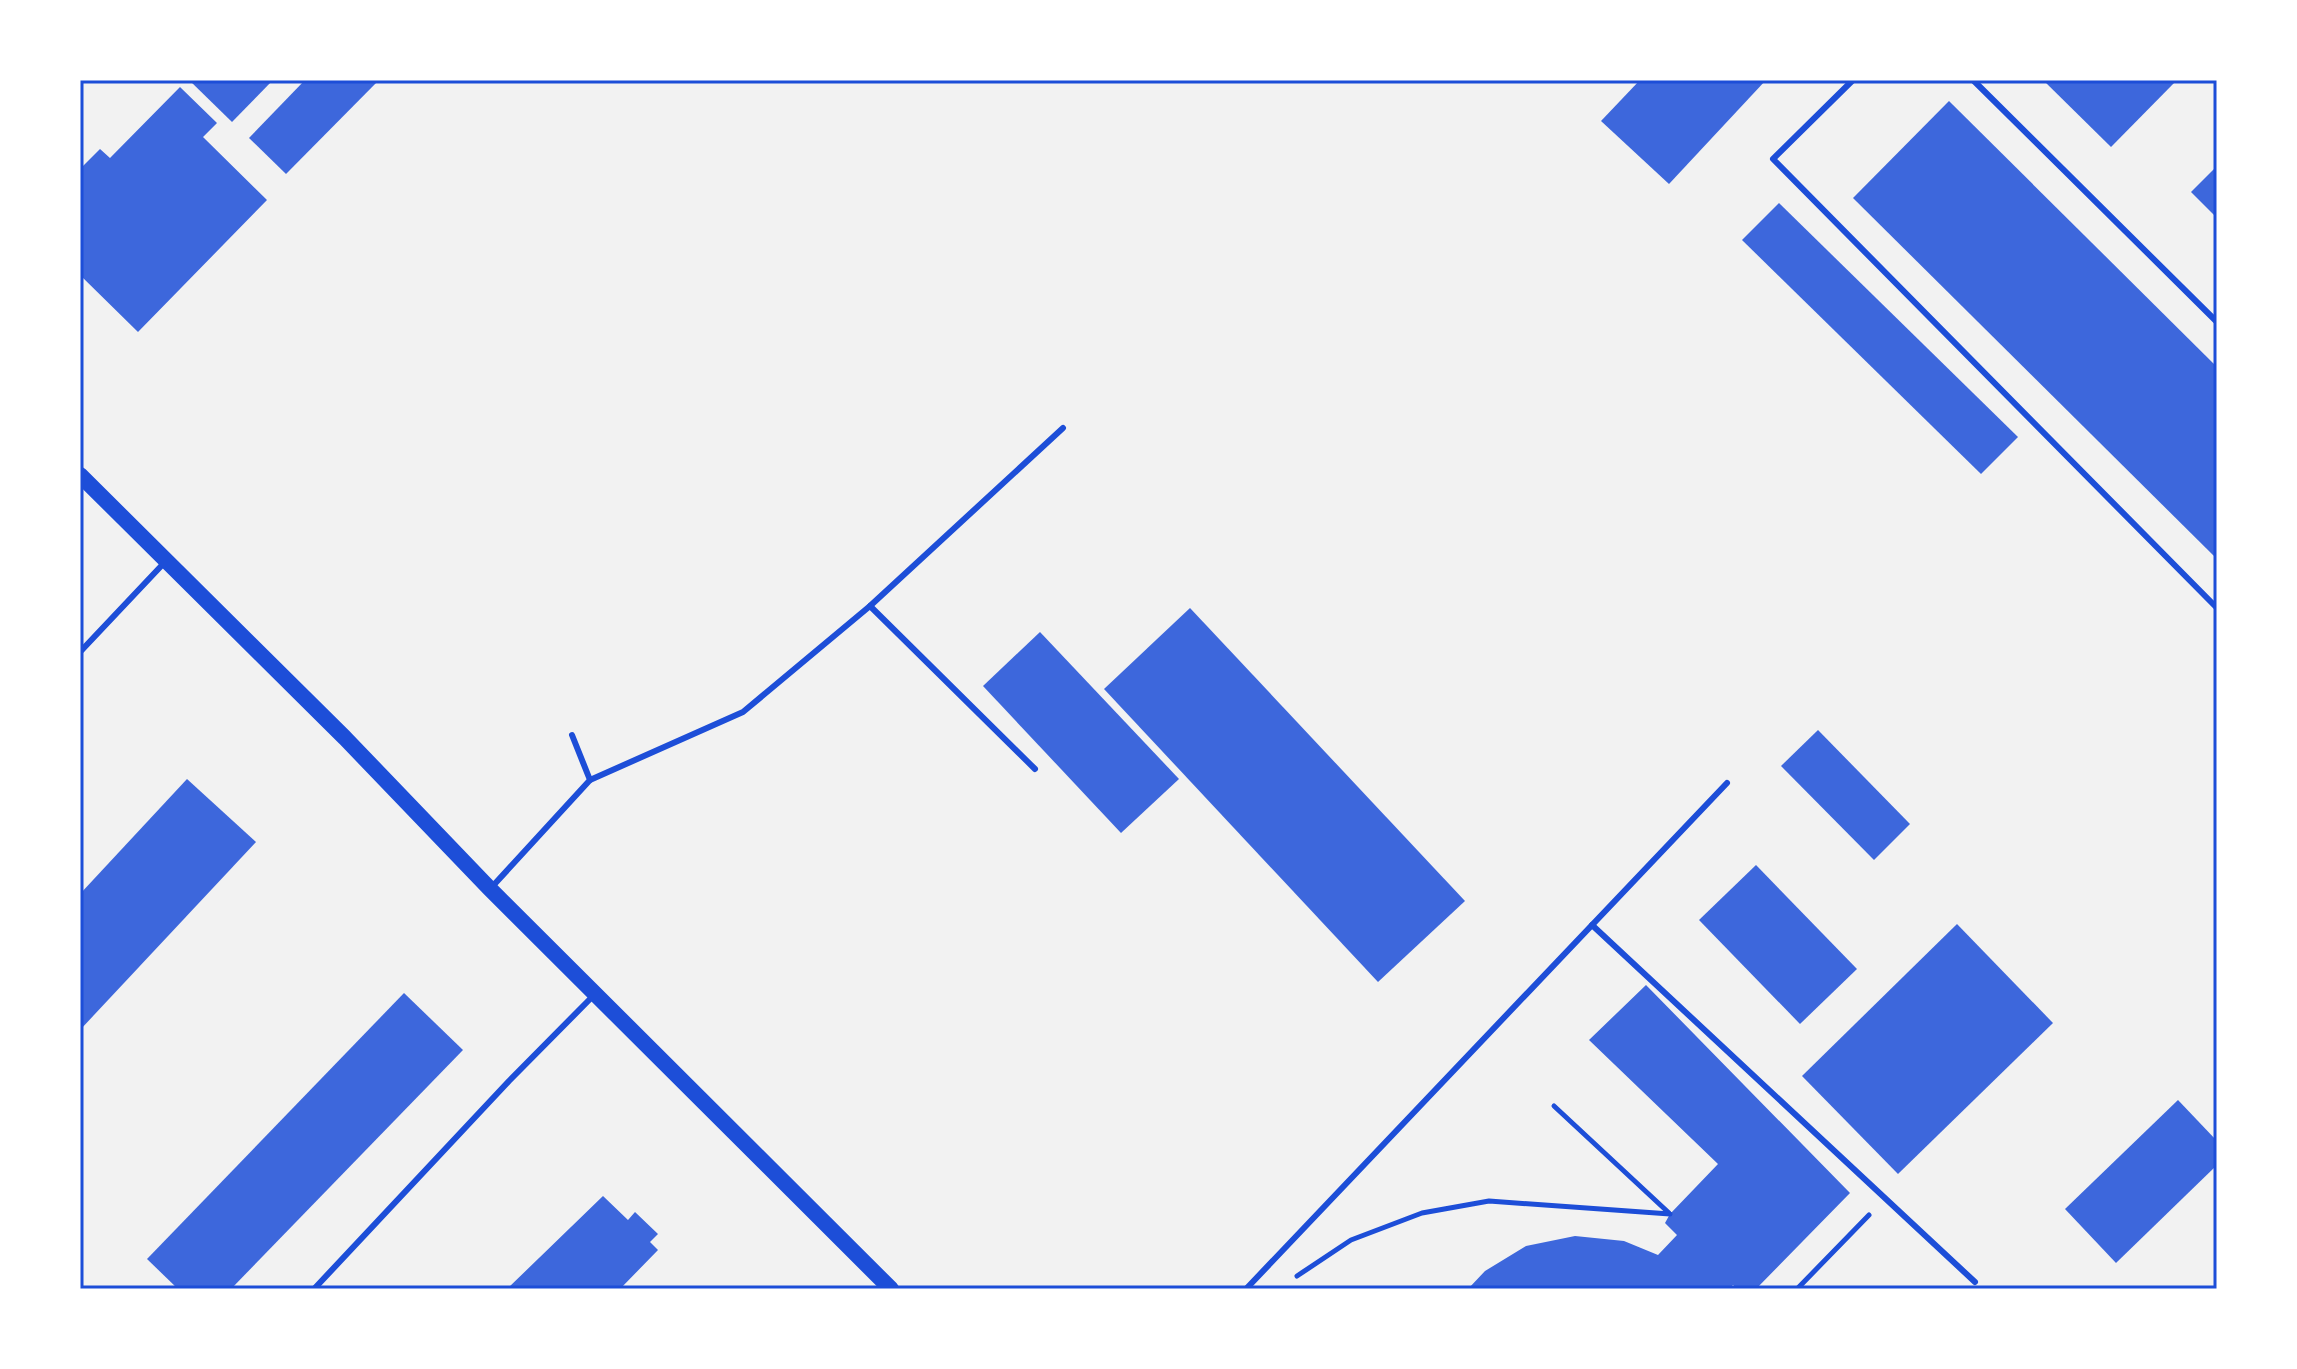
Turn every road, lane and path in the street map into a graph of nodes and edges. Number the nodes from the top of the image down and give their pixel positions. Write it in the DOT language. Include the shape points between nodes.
graph roads {
  1 [pos="1853,80"];
  2 [pos="1973,80"];
  3 [pos="2217,322"];
  4 [pos="1063,428"];
  5 [pos="80,475"];
  6 [pos="167,560"];
  7 [pos="870,606"];
  8 [pos="2217,608"];
  9 [pos="80,652"];
  10 [pos="572,735"];
  11 [pos="1035,769"];
  12 [pos="590,780"];
  13 [pos="1727,783"];
  14 [pos="490,889"];
  15 [pos="1592,925"];
  16 [pos="595,993"];
  17 [pos="1554,1106"];
  18 [pos="1886,1199"];
  19 [pos="1294,1280"];
  20 [pos="1975,1282"];
  21 [pos="314,1289"];
  22 [pos="891,1289"];
  23 [pos="1246,1289"];
  24 [pos="1797,1289"];
  1 -- 8 [label="lane" via="1773,159"];
  2 -- 3 [label="lane"];
  4 -- 7 [label="lane"];
  5 -- 6 [label="main road"];
  6 -- 9 [label="lane"];
  6 -- 14 [label="main road"];
  7 -- 11 [label="lane"];
  7 -- 12 [label="lane" via="743,712"];
  10 -- 12 [label="lane"];
  12 -- 14 [label="lane"];
  13 -- 15 [label="lane"];
  14 -- 16 [label="main road"];
  15 -- 18 [label="lane"];
  15 -- 23 [label="lane"];
  16 -- 21 [label="lane"];
  16 -- 22 [label="main road"];
  17 -- 19 [label="path" via="1670,1214 1489,1201 1435,1210 1351,1240"];
  18 -- 20 [label="lane"];
  18 -- 24 [label="path"];
}
